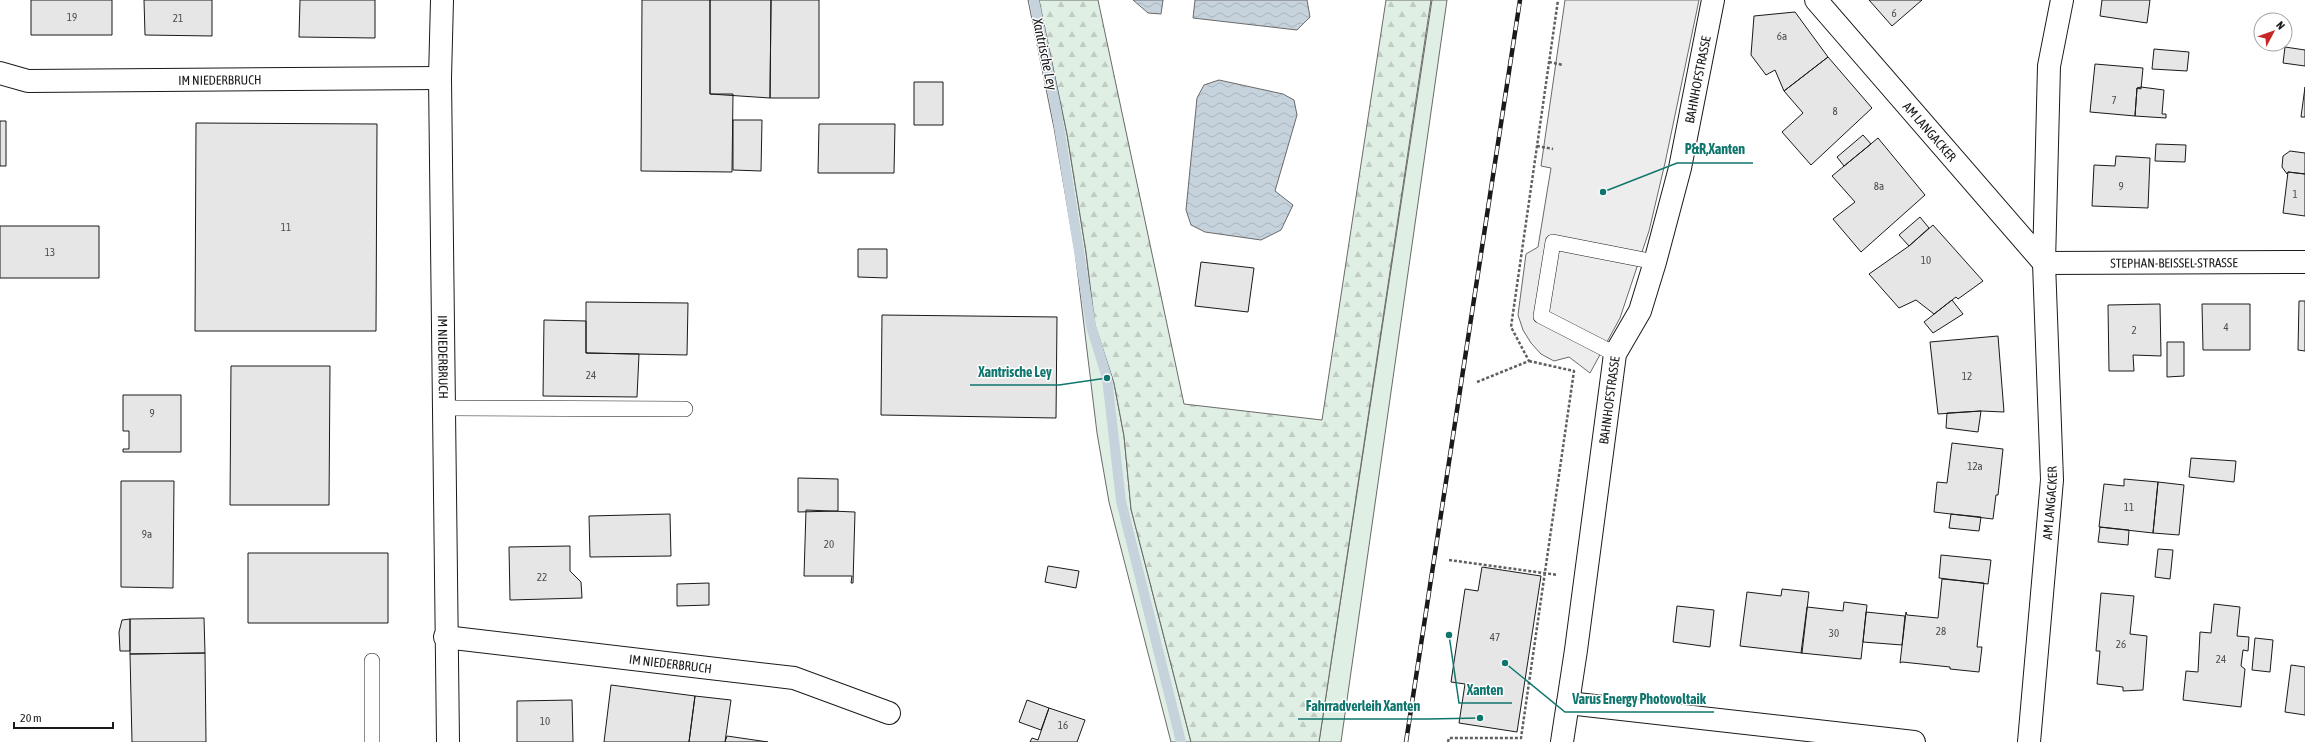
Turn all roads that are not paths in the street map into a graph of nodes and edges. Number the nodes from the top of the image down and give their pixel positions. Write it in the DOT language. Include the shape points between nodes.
graph roads {
  1 [pos="442,0"];
  2 [pos="1713,0"];
  3 [pos="1816,0"];
  4 [pos="2062,0"];
  5 [pos="0,72"];
  6 [pos="440,78"];
  7 [pos="1655,262"];
  8 [pos="2305,262"];
  9 [pos="2044,263"];
  10 [pos="1615,354"];
  11 [pos="443,408"];
  12 [pos="685,409"];
  13 [pos="445,637"];
  14 [pos="372,661"];
  15 [pos="1568,703"];
  16 [pos="889,713"];
  17 [pos="372,742"];
  18 [pos="448,742"];
  19 [pos="1562,742"];
  20 [pos="1914,742"];
  21 [pos="2029,742"];
  1 -- 6 [label="street, IM NIEDERBRUCH"];
  2 -- 7 [label="street, BAHNHOFSTRASSE" via="1680,168"];
  3 -- 9 [label="street, AM LANGACKER"];
  4 -- 9 [label="street, AM LANGACKER" via="2049,66"];
  5 -- 6 [label="street, IM NIEDERBRUCH" via="28,81"];
  6 -- 11 [label="street, IM NIEDERBRUCH"];
  7 -- 10 [label="street, BAHNHOFSTRASSE" via="1640,311"];
  7 -- 10 [label="lane" via="1553,242 1542,316"];
  8 -- 9 [label="street, STEPHAN-BEISSEL-STRASSE"];
  9 -- 21 [label="street, AM LANGACKER" via="2052,480"];
  10 -- 15 [label="street, BAHNHOFSTRASSE"];
  11 -- 12 [label="lane"];
  11 -- 13 [label="street, IM NIEDERBRUCH"];
  13 -- 16 [label="street, IM NIEDERBRUCH" via="794,678"];
  13 -- 18 [label="street, IM NIEDERBRUCH"];
  14 -- 17 [label="lane"];
  15 -- 19 [label="street, BAHNHOFSTRASSE"];
  15 -- 20 [label="street"];
}
